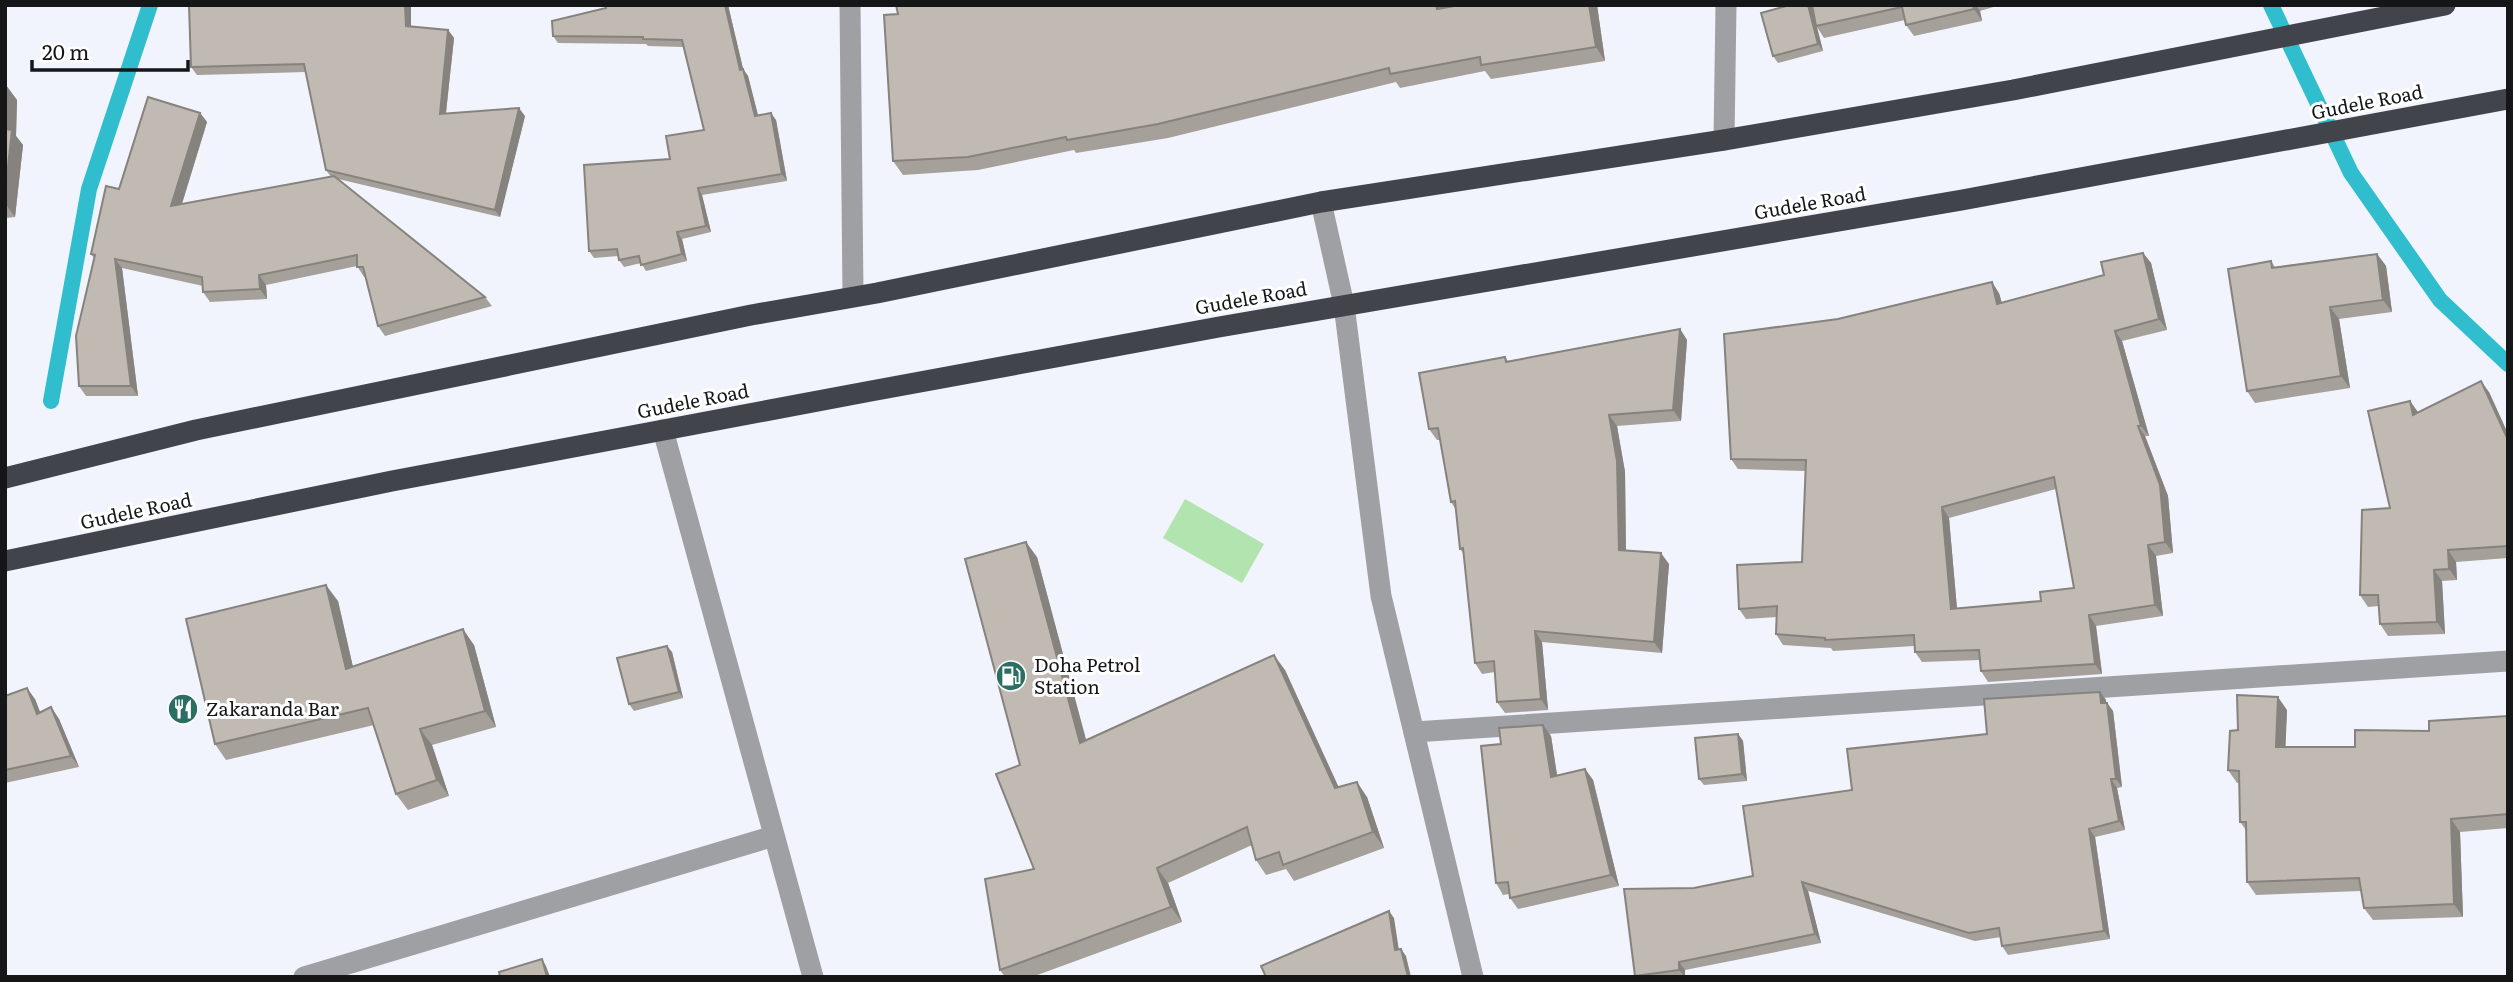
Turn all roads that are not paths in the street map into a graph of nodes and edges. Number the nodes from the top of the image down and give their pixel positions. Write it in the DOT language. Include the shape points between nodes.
graph roads {
  1 [pos="850,5"];
  2 [pos="1726,5"];
  3 [pos="2445,5"];
  4 [pos="2508,99"];
  5 [pos="1724,140"];
  6 [pos="1321,202"];
  7 [pos="853,295"];
  8 [pos="1344,305"];
  9 [pos="663,430"];
  10 [pos="5,478"];
  11 [pos="5,561"];
  12 [pos="2508,661"];
  13 [pos="1414,732"];
  14 [pos="774,836"];
  15 [pos="304,977"];
  16 [pos="813,977"];
  17 [pos="1473,977"];
  1 -- 7 [label="street"];
  2 -- 5 [label="street"];
  3 -- 5 [label="highway" via="2013,90"];
  4 -- 8 [label="highway, Gudele Road" via="1962,200"];
  5 -- 6 [label="highway"];
  6 -- 7 [label="highway"];
  6 -- 8 [label="street"];
  7 -- 10 [label="highway" via="196,430"];
  8 -- 9 [label="highway, Gudele Road"];
  8 -- 13 [label="street" via="1381,596"];
  9 -- 11 [label="highway, Gudele Road"];
  9 -- 14 [label="street"];
  12 -- 13 [label="street"];
  13 -- 17 [label="street"];
  14 -- 15 [label="street"];
  14 -- 16 [label="street"];
}
